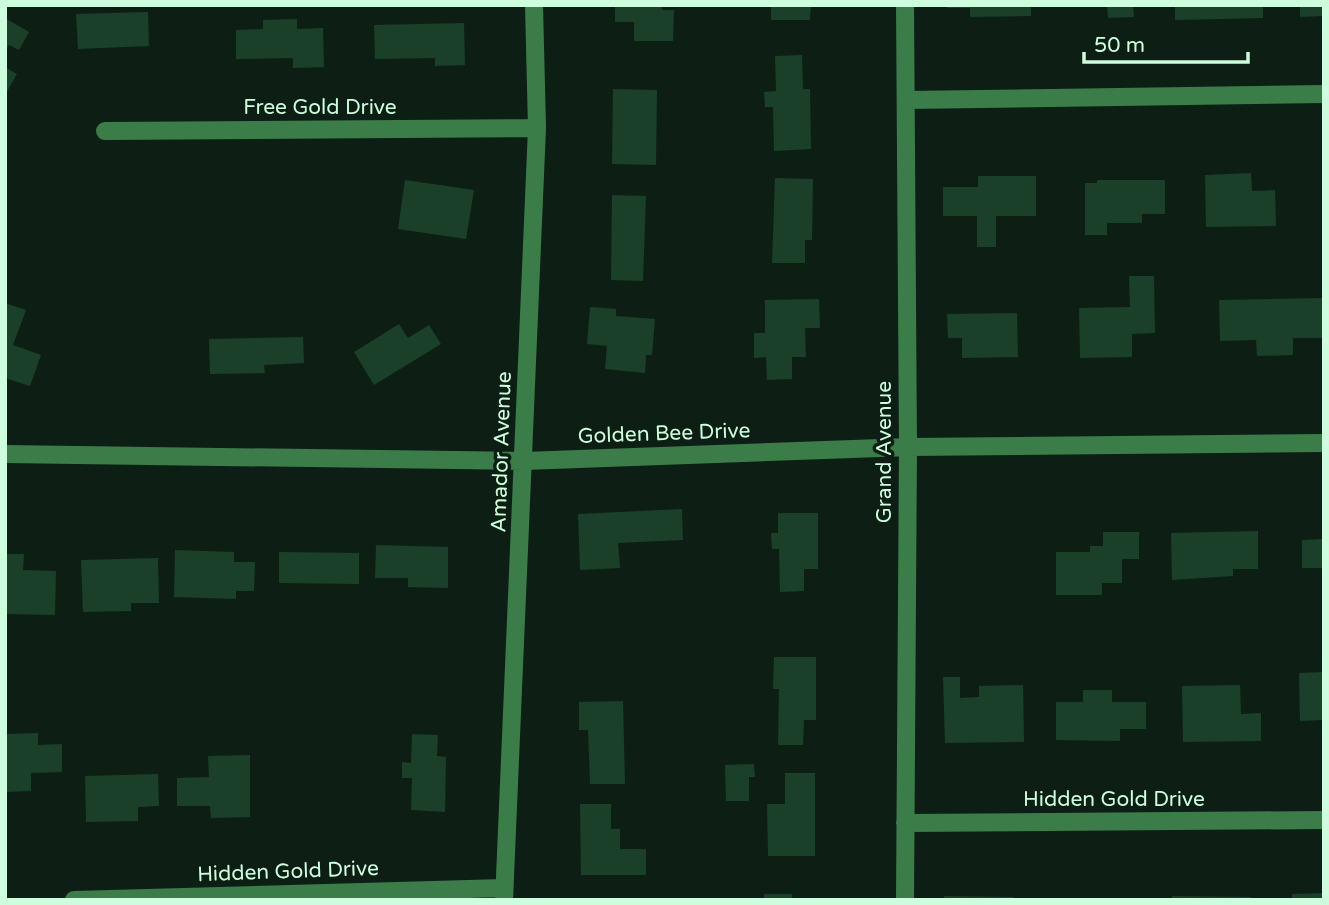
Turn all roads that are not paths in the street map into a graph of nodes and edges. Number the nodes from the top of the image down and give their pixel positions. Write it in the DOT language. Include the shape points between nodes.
graph roads {
  1 [pos="534,5"];
  2 [pos="905,5"];
  3 [pos="1324,94"];
  4 [pos="906,100"];
  5 [pos="537,128"];
  6 [pos="105,131"];
  7 [pos="1324,443"];
  8 [pos="908,447"];
  9 [pos="5,454"];
  10 [pos="524,461"];
  11 [pos="1324,820"];
  12 [pos="905,823"];
  13 [pos="504,894"];
  14 [pos="74,900"];
  15 [pos="905,900"];
  1 -- 5 [label="street, Amador Avenue"];
  2 -- 4 [label="street, Grand Avenue"];
  3 -- 4 [label="street"];
  4 -- 8 [label="street, Grand Avenue"];
  5 -- 6 [label="street, Free Gold Drive"];
  5 -- 10 [label="street, Amador Avenue"];
  7 -- 8 [label="street, Golden Bee Drive"];
  8 -- 10 [label="street, Golden Bee Drive"];
  8 -- 12 [label="street, Grand Avenue"];
  9 -- 10 [label="street, Golden Bee Drive"];
  10 -- 13 [label="street, Amador Avenue"];
  11 -- 12 [label="street, Hidden Gold Drive"];
  12 -- 15 [label="street, Grand Avenue"];
  13 -- 14 [label="street, Hidden Gold Drive"];
}
